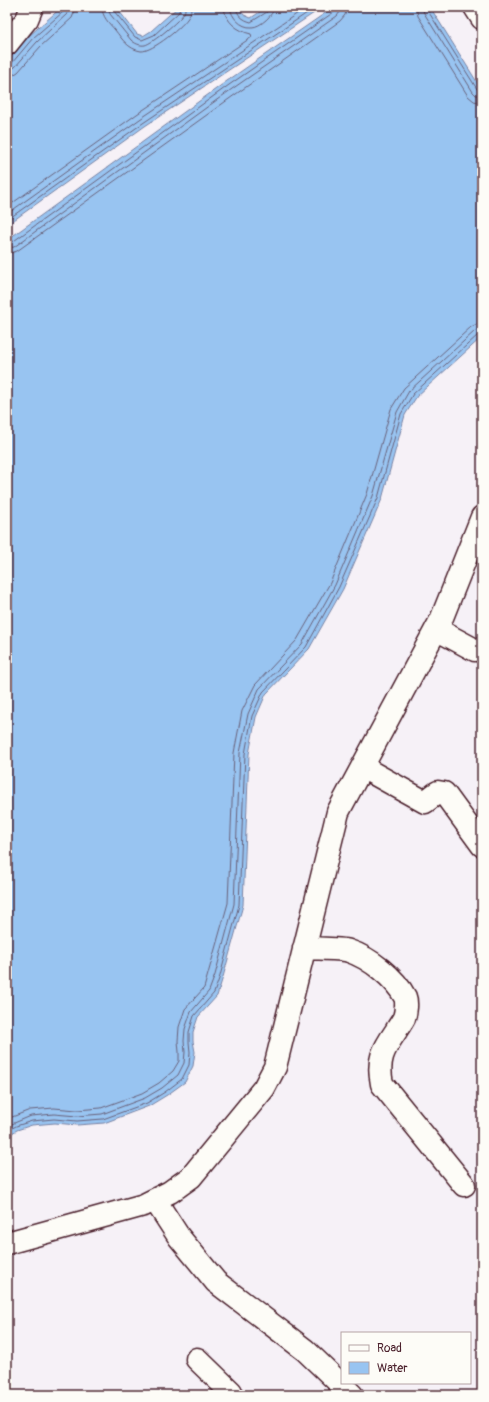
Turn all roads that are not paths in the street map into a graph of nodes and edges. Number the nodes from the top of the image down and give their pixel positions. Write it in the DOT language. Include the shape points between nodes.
graph roads {
  1 [pos="32,7"];
  2 [pos="475,7"];
  3 [pos="482,18"];
  4 [pos="7,44"];
  5 [pos="482,517"];
  6 [pos="436,629"];
  7 [pos="475,650"];
  8 [pos="362,767"];
  9 [pos="482,845"];
  10 [pos="304,948"];
  11 [pos="464,1185"];
  12 [pos="155,1200"];
  13 [pos="7,1243"];
  14 [pos="197,1359"];
  15 [pos="232,1395"];
  16 [pos="352,1395"];
  1 -- 4 [label="street" via="27,19"];
  2 -- 3 [label="street"];
  5 -- 6 [label="street"];
  6 -- 7 [label="street"];
  6 -- 8 [label="street"];
  8 -- 9 [label="street" via="425,802 438,792 444,793"];
  8 -- 10 [label="street" via="338,812 331,832"];
  10 -- 11 [label="street" via="348,951 369,960 406,998 404,1018 383,1050 380,1063 382,1084"];
  10 -- 12 [label="street" via="275,1067 264,1088 191,1177"];
  12 -- 13 [label="street"];
  12 -- 16 [label="street" via="179,1237 216,1282 304,1350"];
  14 -- 15 [label="street"];
}
